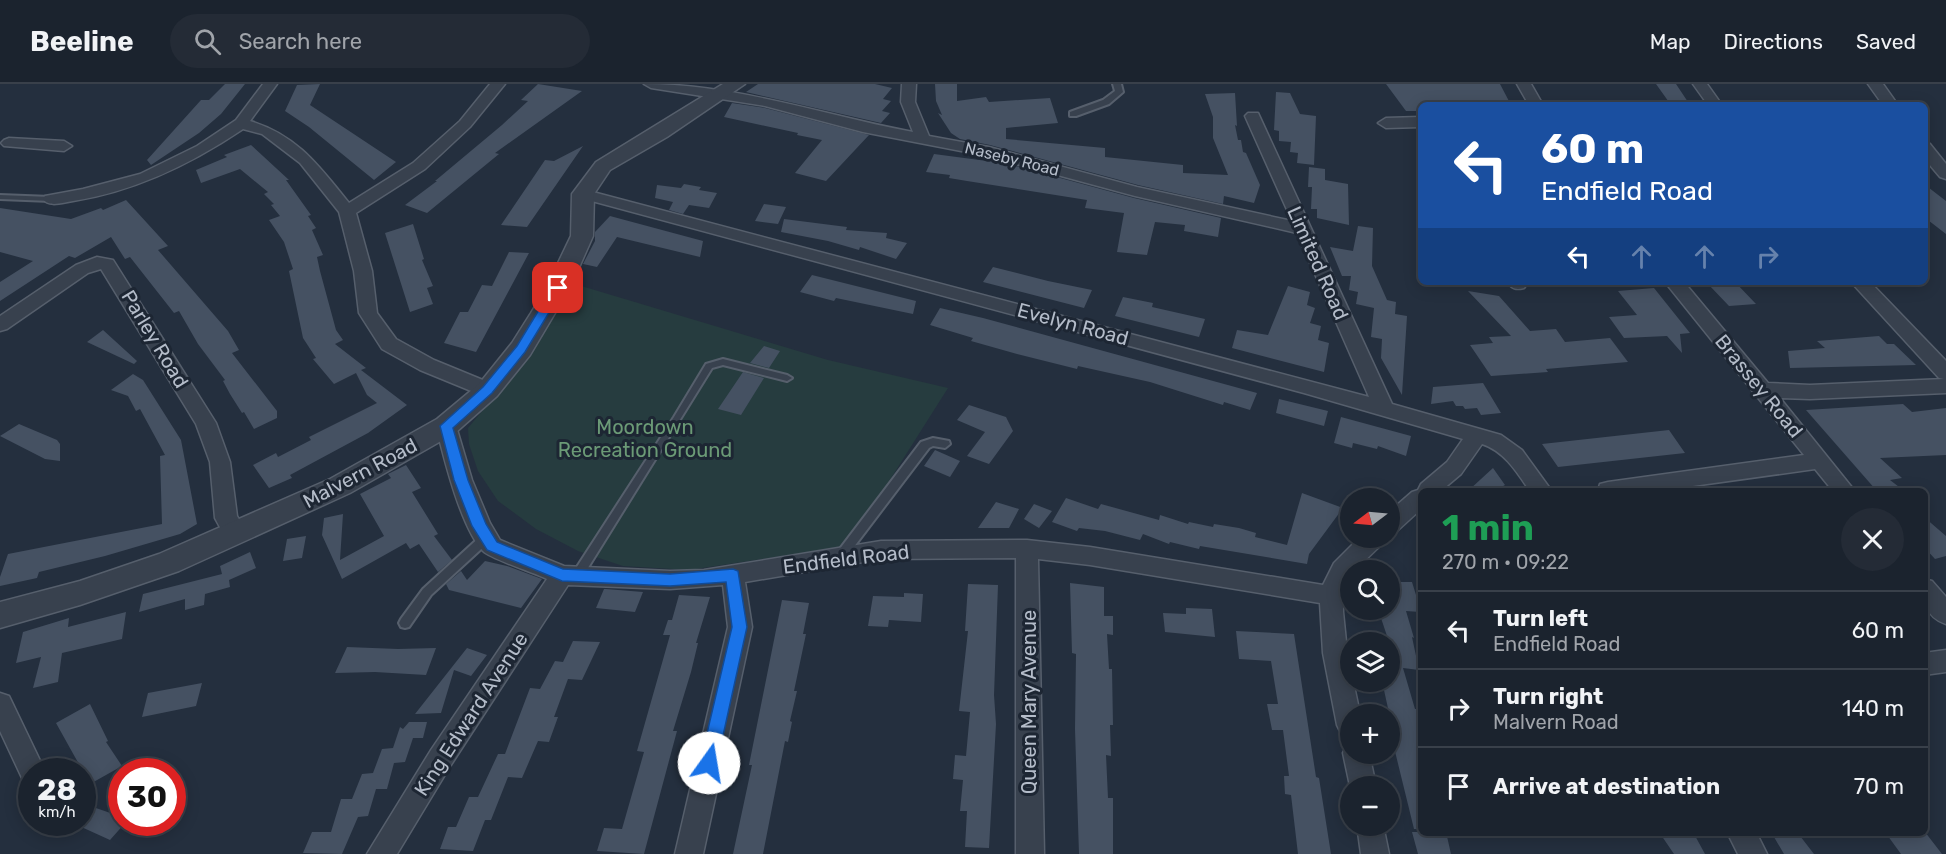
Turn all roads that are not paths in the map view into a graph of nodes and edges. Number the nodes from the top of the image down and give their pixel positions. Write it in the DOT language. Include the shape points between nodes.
graph roads {
  1 [pos="270,84"];
  2 [pos="498,84"];
  3 [pos="651,84"];
  4 [pos="909,84"];
  5 [pos="1117,84"];
  6 [pos="1524,84"];
  7 [pos="1700,84"];
  8 [pos="1875,84"];
  9 [pos="728,89"];
  10 [pos="1534,102"];
  11 [pos="1713,102"];
  12 [pos="1890,102"];
  13 [pos="1073,114"];
  14 [pos="1253,116"];
  15 [pos="1418,122"];
  16 [pos="241,123"];
  17 [pos="1386,123"];
  18 [pos="923,139"];
  19 [pos="3,145"];
  20 [pos="63,146"];
  21 [pos="1928,152"];
  22 [pos="1946,174"];
  23 [pos="582,194"];
  24 [pos="0,197"];
  25 [pos="51,199"];
  26 [pos="347,211"];
  27 [pos="1303,229"];
  28 [pos="1676,285"];
  29 [pos="1863,285"];
  30 [pos="0,325"];
  31 [pos="1946,373"];
  32 [pos="787,378"];
  33 [pos="1946,386"];
  34 [pos="488,390"];
  35 [pos="1763,390"];
  36 [pos="1384,409"];
  37 [pos="446,426"];
  38 [pos="1477,435"];
  39 [pos="945,444"];
  40 [pos="1820,461"];
  41 [pos="1431,488"];
  42 [pos="1539,488"];
  43 [pos="1623,488"];
  44 [pos="1842,488"];
  45 [pos="1418,500"];
  46 [pos="1400,515"];
  47 [pos="237,534"];
  48 [pos="487,537"];
  49 [pos="1362,548"];
  50 [pos="1027,549"];
  51 [pos="839,557"];
  52 [pos="570,576"];
  53 [pos="733,576"];
  54 [pos="1928,593"];
  55 [pos="1332,597"];
  56 [pos="1946,614"];
  57 [pos="0,615"];
  58 [pos="405,622"];
  59 [pos="1946,661"];
  60 [pos="1928,663"];
  61 [pos="0,704"];
  62 [pos="1346,704"];
  63 [pos="26,758"];
  64 [pos="1372,836"];
  65 [pos="1742,836"];
  66 [pos="381,854"];
  67 [pos="688,854"];
  68 [pos="1030,854"];
  69 [pos="1375,854"];
  70 [pos="1753,854"];
  1 -- 16 [label="street"];
  2 -- 26 [label="street" via="465,124 419,166"];
  3 -- 9 [label="street, Naseby Road"];
  4 -- 18 [label="street" via="908,102"];
  5 -- 13 [label="lane" via="1119,92 1106,102"];
  6 -- 10 [label="street"];
  7 -- 11 [label="street"];
  8 -- 12 [label="street"];
  9 -- 18 [label="street, Naseby Road"];
  9 -- 23 [label="street" via="603,166"];
  14 -- 27 [label="street, Limited Road"];
  15 -- 17 [label="street"];
  16 -- 25 [label="street" via="202,149 146,177"];
  16 -- 26 [label="street" via="267,131 306,160"];
  18 -- 27 [label="street, Naseby Road"];
  19 -- 20 [label="street"];
  21 -- 22 [label="street"];
  23 -- 34 [label="street, Malvern Road" via="582,236 558,288 521,349"];
  23 -- 36 [label="street, Evelyn Road"];
  24 -- 25 [label="lane"];
  26 -- 34 [label="street" via="363,271 368,313 388,344"];
  27 -- 36 [label="street, Limited Road"];
  28 -- 35 [label="street, Brassey Road"];
  29 -- 31 [label="street"];
  30 -- 47 [label="street, Parley Road" via="82,269 107,264 206,423 220,462 226,518"];
  32 -- 52 [label="lane" via="723,362 709,366 674,426"];
  33 -- 35 [label="street" via="1810,392"];
  34 -- 37 [label="street, Malvern Road"];
  35 -- 40 [label="street, Brassey Road"];
  36 -- 38 [label="street, Evelyn Road"];
  37 -- 47 [label="street, Malvern Road" via="340,486"];
  37 -- 48 [label="street, Endfield Road" via="461,480"];
  38 -- 41 [label="street" via="1454,468"];
  38 -- 42 [label="street, Evelyn Road" via="1508,447"];
  39 -- 51 [label="lane" via="925,445"];
  40 -- 43 [label="street"];
  40 -- 44 [label="street, Brassey Road"];
  45 -- 46 [label="street"];
  47 -- 57 [label="street, Malvern Road" via="158,567"];
  48 -- 52 [label="street, Endfield Road" via="492,546"];
  48 -- 58 [label="lane" via="427,592"];
  49 -- 55 [label="street" via="1335,581"];
  50 -- 51 [label="street, Endfield Road" via="901,550"];
  50 -- 55 [label="street, Endfield Road" via="1171,568"];
  50 -- 68 [label="street, Queen Mary Avenue"];
  51 -- 53 [label="street, Endfield Road"];
  52 -- 53 [label="street, Endfield Road" via="670,580"];
  52 -- 66 [label="street, King Edward Avenue" via="440,759"];
  53 -- 67 [label="street" via="740,627"];
  54 -- 56 [label="street"];
  55 -- 62 [label="street" via="1335,650"];
  59 -- 60 [label="street"];
  61 -- 63 [label="street"];
  64 -- 69 [label="street"];
  65 -- 70 [label="street"];
}
